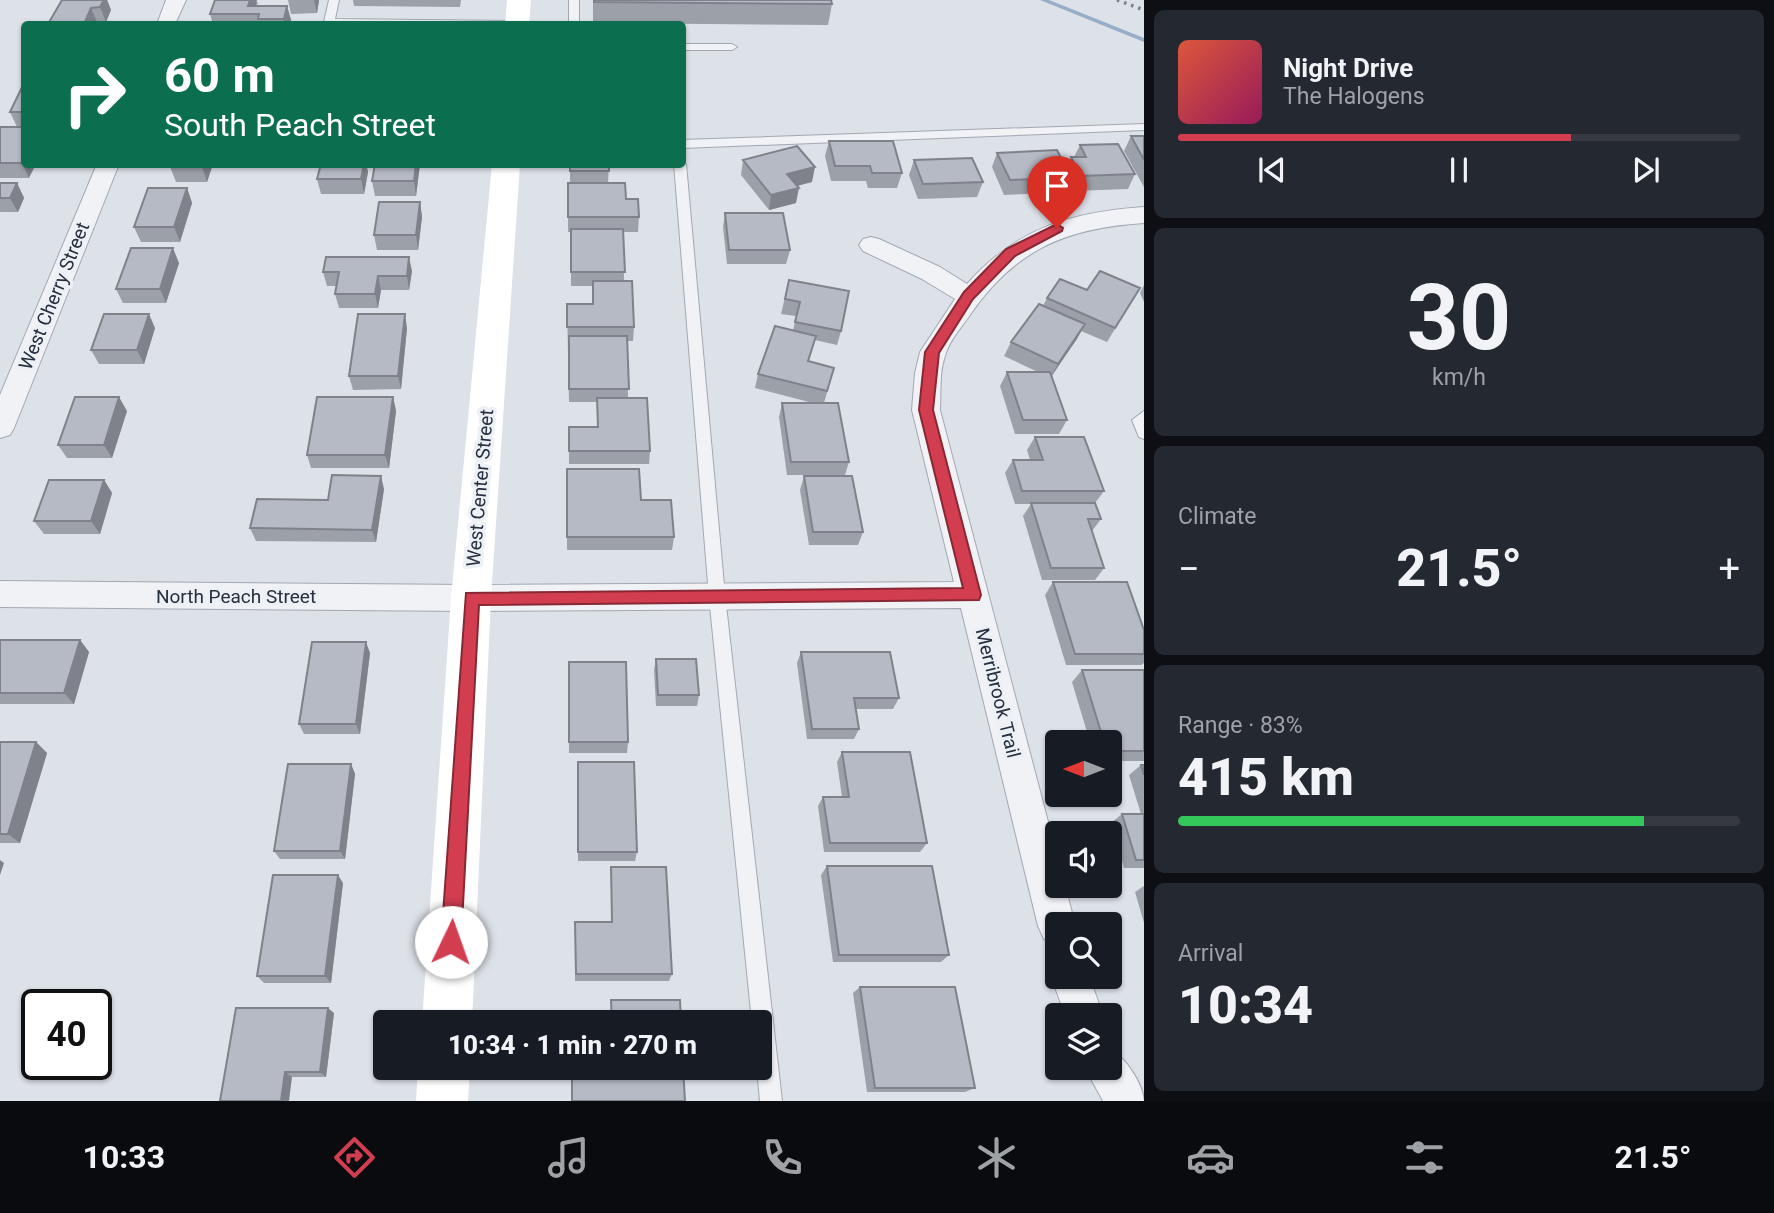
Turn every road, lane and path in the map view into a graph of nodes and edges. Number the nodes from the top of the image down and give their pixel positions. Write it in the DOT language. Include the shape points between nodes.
graph roads {
  1 [pos="176,0"];
  2 [pos="334,0"];
  3 [pos="519,0"];
  4 [pos="574,0"];
  5 [pos="167,21"];
  6 [pos="330,21"];
  7 [pos="517,21"];
  8 [pos="574,21"];
  9 [pos="686,47"];
  10 [pos="732,47"];
  11 [pos="1144,127"];
  12 [pos="686,144"];
  13 [pos="106,168"];
  14 [pos="506,168"];
  15 [pos="680,168"];
  16 [pos="1144,215"];
  17 [pos="872,245"];
  18 [pos="968,296"];
  19 [pos="1144,416"];
  20 [pos="0,428"];
  21 [pos="1144,433"];
  22 [pos="0,594"];
  23 [pos="973,595"];
  24 [pos="717,596"];
  25 [pos="471,598"];
  26 [pos="1053,912"];
  27 [pos="448,1010"];
  28 [pos="443,1080"];
  29 [pos="1113,1080"];
  30 [pos="442,1101"];
  31 [pos="771,1101"];
  32 [pos="1126,1101"];
  1 -- 5 [label="street"];
  2 -- 6 [label="lane"];
  3 -- 7 [label="street"];
  4 -- 8 [label="lane"];
  9 -- 10 [label="lane"];
  11 -- 12 [label="lane"];
  13 -- 20 [label="street, West Cherry Street"];
  14 -- 25 [label="street, West Center Street"];
  15 -- 24 [label="lane"];
  16 -- 18 [label="street, Merribrook Trail" via="1057,228 1010,253"];
  17 -- 18 [label="street"];
  18 -- 23 [label="street, Merribrook Trail" via="932,352 926,410"];
  19 -- 21 [label="lane" via="1139,420"];
  22 -- 25 [label="street, North Peach Street"];
  23 -- 24 [label="street, North Peach Street"];
  23 -- 26 [label="street, Merribrook Trail"];
  24 -- 25 [label="street, North Peach Street"];
  24 -- 31 [label="lane"];
  25 -- 27 [label="street, West Center Street"];
  28 -- 30 [label="street"];
  29 -- 32 [label="street"];
}
